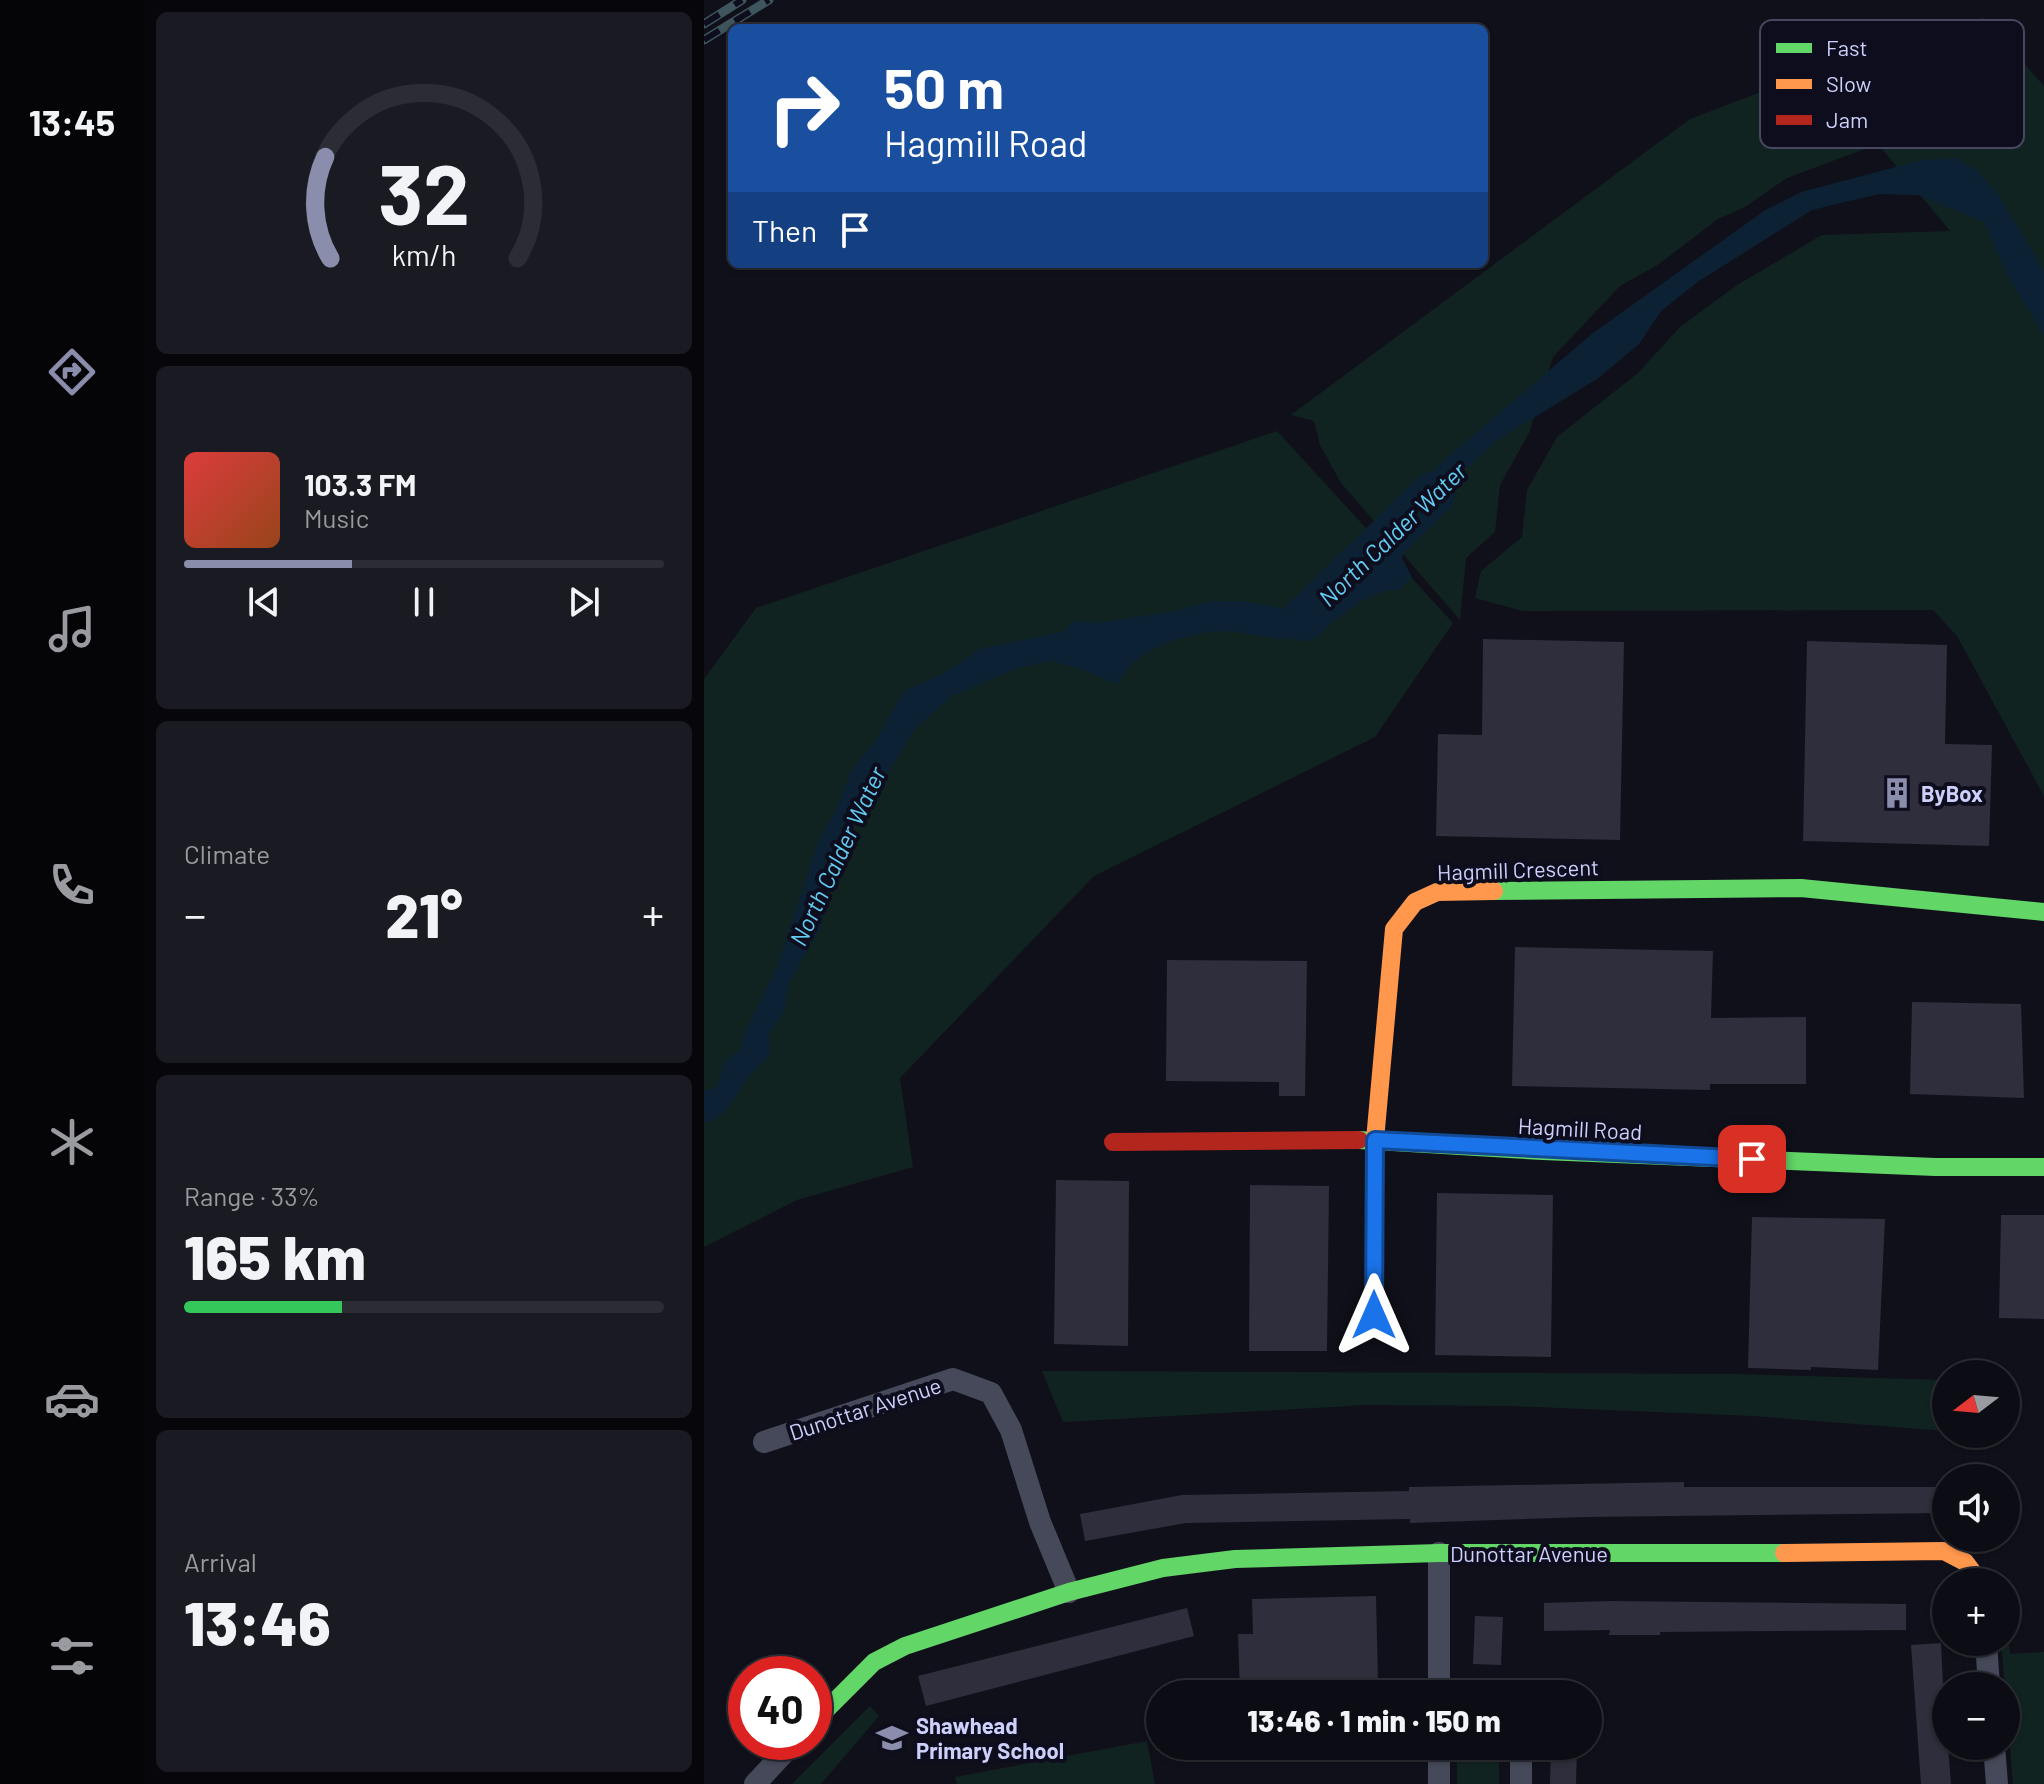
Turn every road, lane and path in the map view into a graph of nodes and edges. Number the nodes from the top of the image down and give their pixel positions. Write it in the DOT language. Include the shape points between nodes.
graph roads {
  1 [pos="2044,912"];
  2 [pos="1375,1140"];
  3 [pos="1113,1142"];
  4 [pos="2044,1167"];
  5 [pos="1374,1315"];
  6 [pos="764,1442"];
  7 [pos="1439,1553"];
  8 [pos="1970,1568"];
  9 [pos="1069,1592"];
  10 [pos="1439,1680"];
  11 [pos="832,1704"];
  12 [pos="777,1760"];
  13 [pos="1439,1760"];
  14 [pos="1521,1760"];
  15 [pos="1995,1760"];
  16 [pos="755,1784"];
  17 [pos="1439,1784"];
  18 [pos="1521,1784"];
  19 [pos="1997,1784"];
  1 -- 2 [label="street, Hagmill Crescent" via="1801,888 1437,892 1415,902 1394,929"];
  2 -- 3 [label="street, Hagmill Road"];
  2 -- 4 [label="street, Hagmill Road" via="1874,1165"];
  2 -- 5 [label="street, Hagmill Crescent"];
  6 -- 9 [label="street, Dunottar Avenue" via="953,1379 991,1393 1011,1430"];
  7 -- 8 [label="street, Dunottar Avenue" via="1944,1551 1957,1554"];
  7 -- 9 [label="street, Dunottar Avenue" via="1235,1559 1163,1568"];
  7 -- 10 [label="street"];
  9 -- 11 [label="street, Dunottar Avenue" via="905,1646 874,1662"];
  12 -- 16 [label="street"];
  13 -- 17 [label="street"];
  14 -- 18 [label="street"];
  15 -- 19 [label="street"];
}
